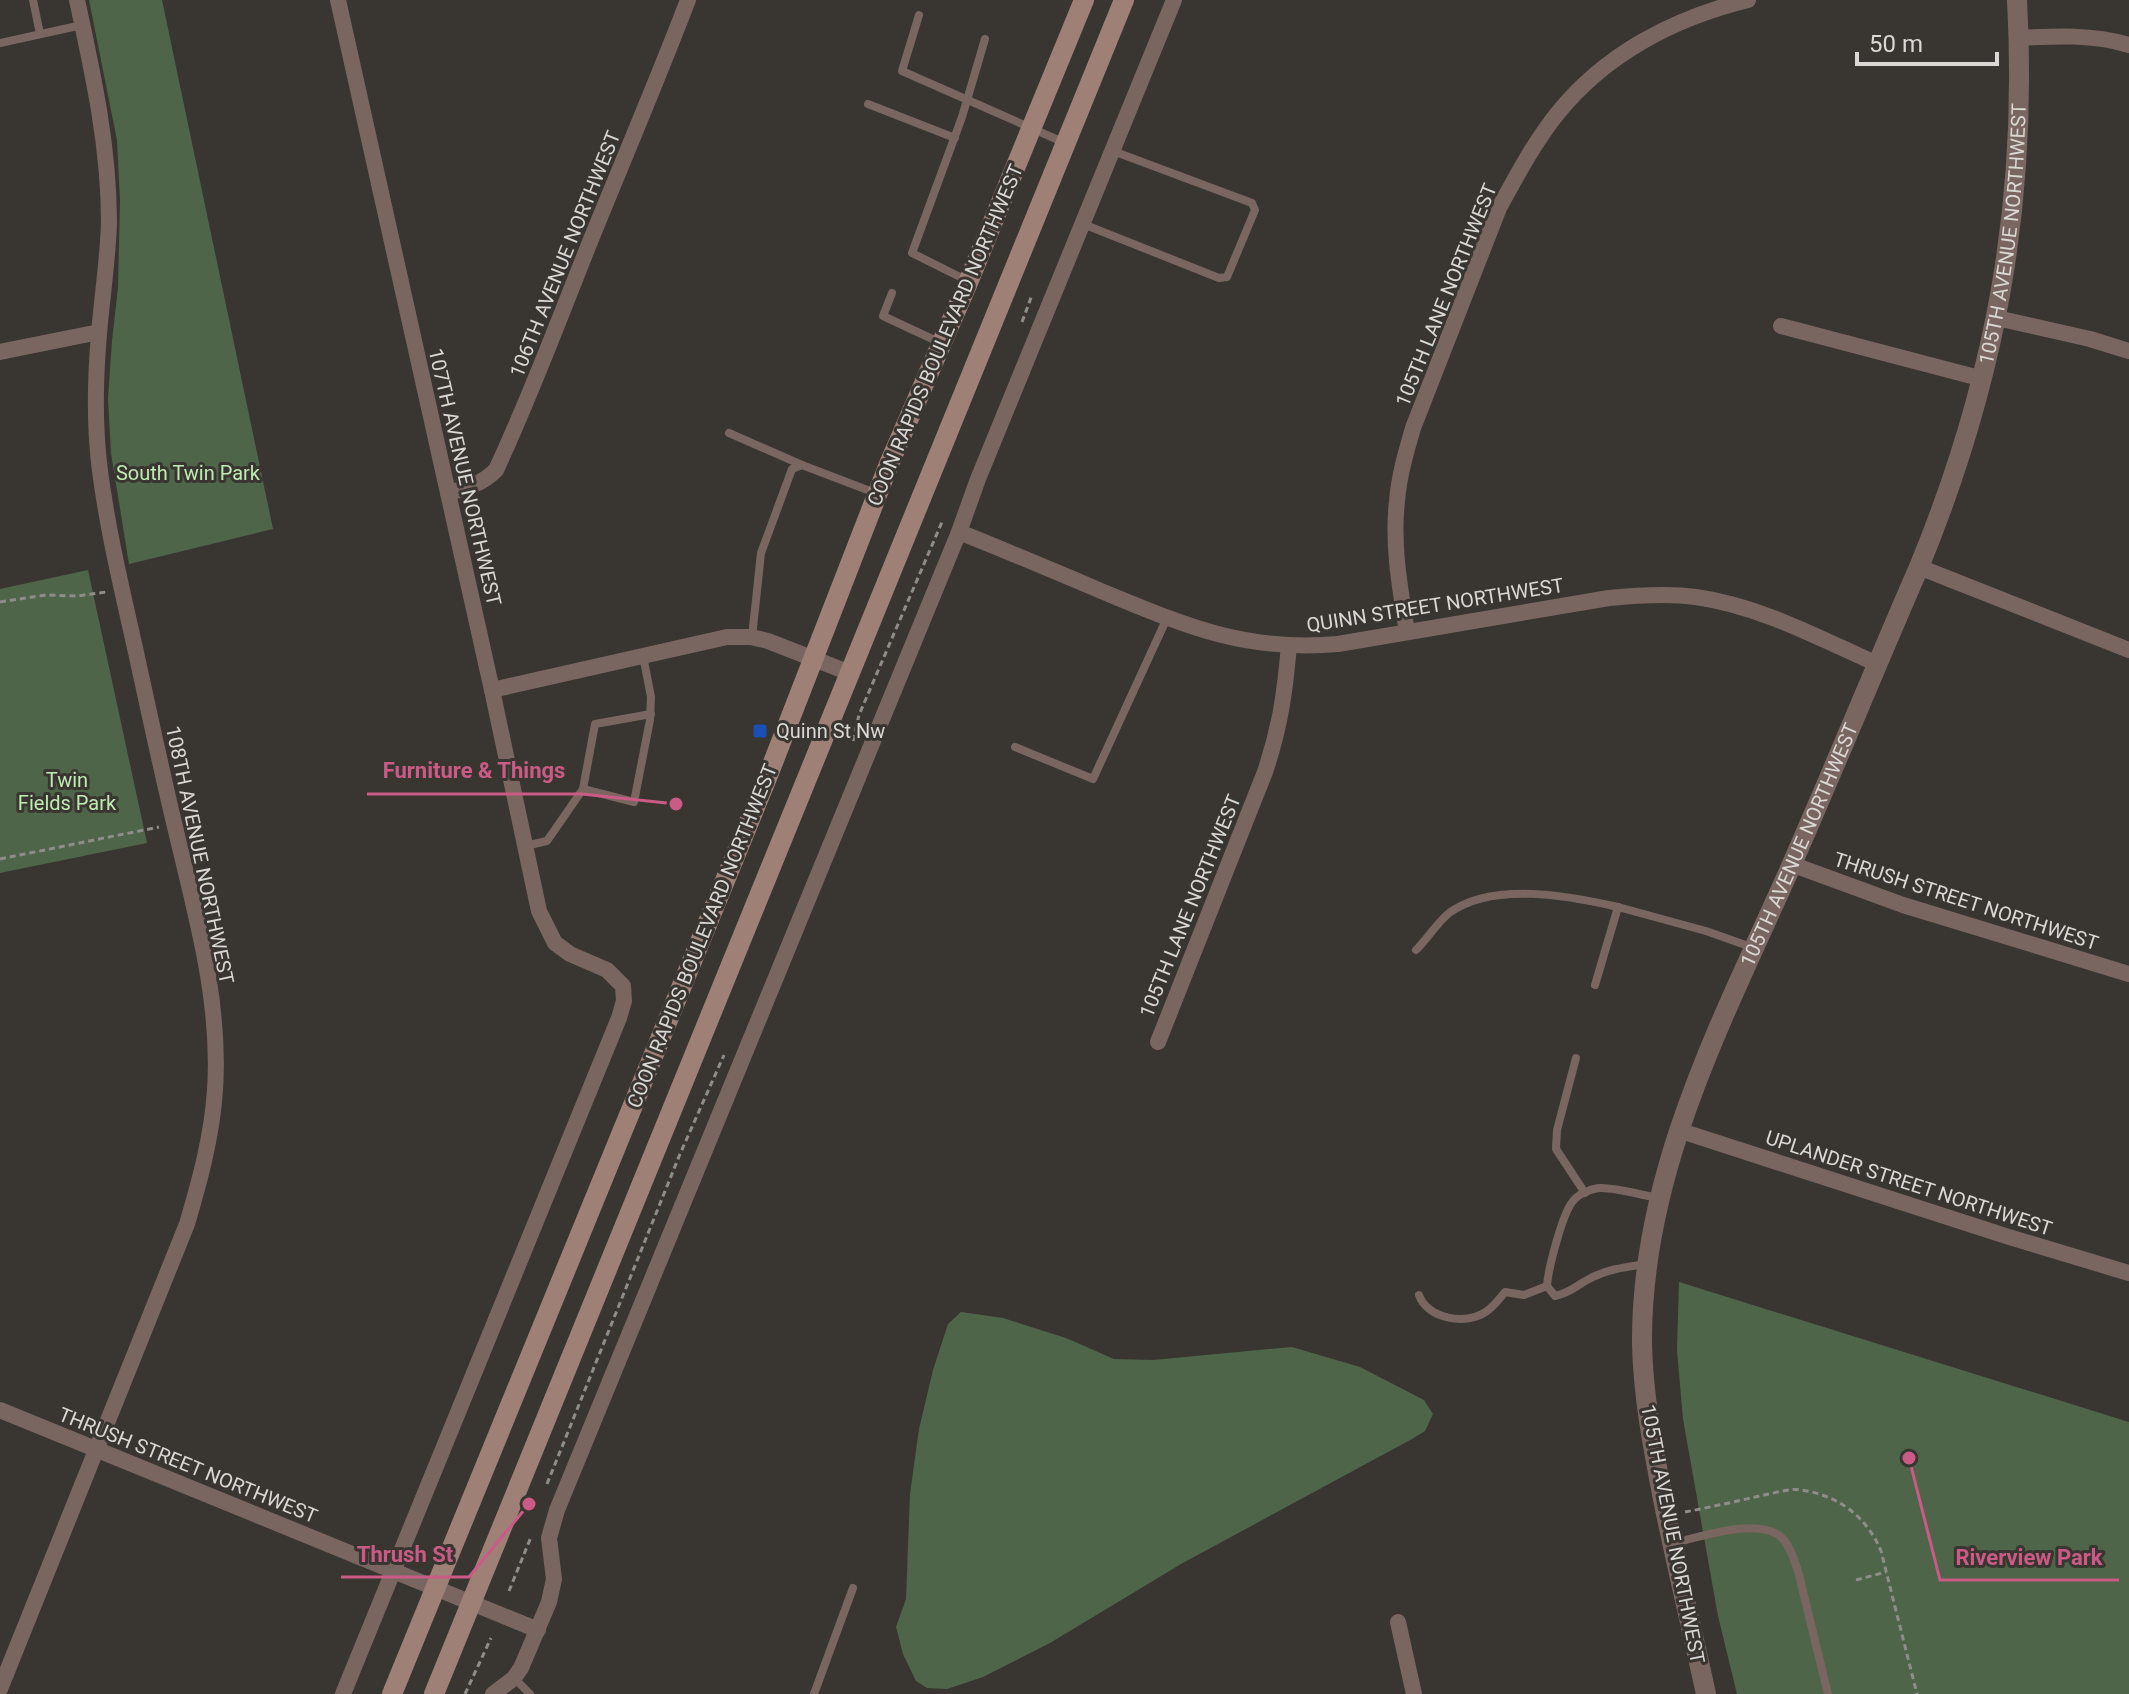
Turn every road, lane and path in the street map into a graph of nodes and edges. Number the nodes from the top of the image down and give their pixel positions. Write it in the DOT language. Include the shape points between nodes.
graph roads {
  1 [pos="33,0"];
  2 [pos="77,0"];
  3 [pos="338,0"];
  4 [pos="688,0"];
  5 [pos="1084,0"];
  6 [pos="1124,0"];
  7 [pos="1174,0"];
  8 [pos="1748,0"];
  9 [pos="2017,0"];
  10 [pos="919,15"];
  11 [pos="82,25"];
  12 [pos="40,34"];
  13 [pos="2019,38"];
  14 [pos="985,39"];
  15 [pos="0,43"];
  16 [pos="2129,45"];
  17 [pos="968,100"];
  18 [pos="868,104"];
  19 [pos="1031,129"];
  20 [pos="955,138"];
  21 [pos="1065,143"];
  22 [pos="1113,151"];
  23 [pos="1083,224"];
  24 [pos="969,281"];
  25 [pos="1034,291"];
  26 [pos="892,293"];
  27 [pos="1997,318"];
  28 [pos="1022,320"];
  29 [pos="1781,326"];
  30 [pos="99,332"];
  31 [pos="942,343"];
  32 [pos="2129,351"];
  33 [pos="0,352"];
  34 [pos="1983,379"];
  35 [pos="729,433"];
  36 [pos="802,465"];
  37 [pos="448,493"];
  38 [pos="878,494"];
  39 [pos="945,514"];
  40 [pos="959,532"];
  41 [pos="1919,567"];
  42 [pos="122,588"];
  43 [pos="0,602"];
  44 [pos="1167,618"];
  45 [pos="1407,632"];
  46 [pos="751,637"];
  47 [pos="1289,645"];
  48 [pos="2129,650"];
  49 [pos="643,656"];
  50 [pos="813,658"];
  51 [pos="1877,664"];
  52 [pos="850,673"];
  53 [pos="492,690"];
  54 [pos="651,714"];
  55 [pos="1015,747"];
  56 [pos="851,749"];
  57 [pos="583,789"];
  58 [pos="174,824"];
  59 [pos="525,846"];
  60 [pos="0,859"];
  61 [pos="1791,864"];
  62 [pos="1618,907"];
  63 [pos="1754,948"];
  64 [pos="1416,950"];
  65 [pos="2129,974"];
  66 [pos="1595,985"];
  67 [pos="1158,1042"];
  68 [pos="726,1051"];
  69 [pos="1576,1058"];
  70 [pos="1678,1130"];
  71 [pos="1585,1193"];
  72 [pos="1659,1199"];
  73 [pos="1647,1263"];
  74 [pos="2129,1273"];
  75 [pos="1547,1286"];
  76 [pos="1419,1295"];
  77 [pos="0,1410"];
  78 [pos="96,1450"];
  79 [pos="546,1488"];
  80 [pos="1667,1516"];
  81 [pos="532,1534"];
  82 [pos="1672,1543"];
  83 [pos="393,1570"];
  84 [pos="1886,1572"];
  85 [pos="1856,1580"];
  86 [pos="436,1588"];
  87 [pos="853,1588"];
  88 [pos="509,1591"];
  89 [pos="472,1602"];
  90 [pos="1398,1622"];
  91 [pos="538,1630"];
  92 [pos="491,1638"];
  93 [pos="514,1678"];
  94 [pos="0,1689"];
  95 [pos="343,1694"];
  96 [pos="392,1694"];
  97 [pos="434,1694"];
  98 [pos="465,1694"];
  99 [pos="493,1694"];
  100 [pos="530,1694"];
  101 [pos="814,1694"];
  102 [pos="1414,1694"];
  103 [pos="1706,1694"];
  104 [pos="1828,1694"];
  105 [pos="1917,1694"];
  1 -- 12 [label="lane"];
  2 -- 11 [label="street, 108TH AVENUE NORTHWEST"];
  3 -- 37 [label="street, 107TH AVENUE NORTHWEST"];
  4 -- 37 [label="street, 106TH AVENUE NORTHWEST" via="496,470 474,486"];
  5 -- 19 [label="main road, COON RAPIDS BOULEVARD NORTHWEST"];
  6 -- 21 [label="main road, COON RAPIDS BOULEVARD NORTHWEST"];
  7 -- 22 [label="street"];
  8 -- 45 [label="street, 105TH LANE NORTHWEST" via="1671,25 1608,64 1558,113 1515,178 1403,463 1395,525"];
  9 -- 13 [label="street, 105TH AVENUE NORTHWEST"];
  10 -- 17 [label="lane" via="902,71"];
  11 -- 12 [label="lane"];
  11 -- 30 [label="street, 108TH AVENUE NORTHWEST" via="107,162 108,248"];
  12 -- 15 [label="lane"];
  13 -- 16 [label="street" via="2090,37"];
  13 -- 27 [label="street, 105TH AVENUE NORTHWEST" via="2017,171"];
  14 -- 17 [label="lane"];
  17 -- 19 [label="lane"];
  17 -- 20 [label="lane"];
  18 -- 20 [label="lane"];
  19 -- 21 [label="lane"];
  19 -- 24 [label="main road, COON RAPIDS BOULEVARD NORTHWEST"];
  20 -- 24 [label="lane" via="912,253"];
  21 -- 52 [label="main road, COON RAPIDS BOULEVARD NORTHWEST"];
  22 -- 23 [label="street"];
  22 -- 23 [label="lane" via="1252,203 1255,210 1227,277 1219,278"];
  23 -- 40 [label="street"];
  24 -- 31 [label="main road, COON RAPIDS BOULEVARD NORTHWEST"];
  25 -- 28 [label="path"];
  26 -- 31 [label="lane" via="883,316"];
  27 -- 32 [label="street"];
  27 -- 34 [label="street, 105TH AVENUE NORTHWEST"];
  29 -- 34 [label="street"];
  30 -- 33 [label="street"];
  30 -- 42 [label="street, 108TH AVENUE NORTHWEST" via="95,419"];
  31 -- 38 [label="main road, COON RAPIDS BOULEVARD NORTHWEST"];
  34 -- 41 [label="street, 105TH AVENUE NORTHWEST" via="1951,487"];
  35 -- 36 [label="lane"];
  36 -- 38 [label="lane"];
  36 -- 46 [label="lane" via="792,469 761,553"];
  37 -- 53 [label="street, 107TH AVENUE NORTHWEST"];
  38 -- 50 [label="main road, COON RAPIDS BOULEVARD NORTHWEST"];
  39 -- 56 [label="path" via="859,715"];
  40 -- 44 [label="street, QUINN STREET NORTHWEST"];
  40 -- 91 [label="street" via="557,1510 549,1538 553,1591"];
  41 -- 48 [label="street"];
  41 -- 51 [label="street, 105TH AVENUE NORTHWEST"];
  42 -- 43 [label="path"];
  42 -- 58 [label="street, 108TH AVENUE NORTHWEST"];
  44 -- 47 [label="street, QUINN STREET NORTHWEST" via="1224,637"];
  44 -- 55 [label="lane" via="1093,779"];
  45 -- 47 [label="street, QUINN STREET NORTHWEST" via="1338,644"];
  45 -- 51 [label="street, QUINN STREET NORTHWEST" via="1609,598 1686,596 1761,614"];
  46 -- 49 [label="street" via="727,637"];
  46 -- 50 [label="street"];
  47 -- 67 [label="street, 105TH LANE NORTHWEST" via="1278,734"];
  49 -- 53 [label="street"];
  49 -- 54 [label="lane"];
  50 -- 52 [label="street"];
  50 -- 86 [label="main road, COON RAPIDS BOULEVARD NORTHWEST"];
  51 -- 61 [label="street, 105TH AVENUE NORTHWEST"];
  52 -- 89 [label="main road, COON RAPIDS BOULEVARD NORTHWEST"];
  53 -- 59 [label="street, 107TH AVENUE NORTHWEST"];
  54 -- 57 [label="lane" via="595,724"];
  54 -- 57 [label="lane" via="634,802"];
  57 -- 59 [label="lane" via="547,841"];
  58 -- 60 [label="path"];
  58 -- 78 [label="street, 108TH AVENUE NORTHWEST" via="206,964 215,1090 187,1224"];
  59 -- 83 [label="street, 107TH AVENUE NORTHWEST" via="539,911 555,943 607,970 623,986 624,1001"];
  61 -- 63 [label="street, 105TH AVENUE NORTHWEST"];
  61 -- 65 [label="street, THRUSH STREET NORTHWEST" via="1903,905"];
  62 -- 63 [label="lane"];
  62 -- 64 [label="lane" via="1521,893 1477,899 1449,913"];
  62 -- 66 [label="lane"];
  63 -- 70 [label="street, 105TH AVENUE NORTHWEST"];
  68 -- 79 [label="path"];
  69 -- 71 [label="lane" via="1556,1149"];
  70 -- 72 [label="street, 105TH AVENUE NORTHWEST"];
  70 -- 74 [label="street, UPLANDER STREET NORTHWEST"];
  71 -- 72 [label="lane" via="1600,1188"];
  71 -- 75 [label="lane" via="1573,1201 1563,1223"];
  72 -- 73 [label="street, 105TH AVENUE NORTHWEST"];
  73 -- 75 [label="lane" via="1611,1269 1555,1296"];
  73 -- 80 [label="street, 105TH AVENUE NORTHWEST" via="1644,1387"];
  75 -- 76 [label="lane" via="1524,1295 1505,1292 1487,1312 1472,1319 1430,1311"];
  77 -- 78 [label="street, THRUSH STREET NORTHWEST"];
  78 -- 83 [label="street, THRUSH STREET NORTHWEST"];
  78 -- 94 [label="street, 108TH AVENUE NORTHWEST"];
  80 -- 82 [label="street, 105TH AVENUE NORTHWEST"];
  80 -- 84 [label="path" via="1789,1490 1822,1495 1866,1523 1877,1539"];
  81 -- 88 [label="path"];
  82 -- 103 [label="street, 105TH AVENUE NORTHWEST"];
  82 -- 104 [label="lane" via="1748,1527 1780,1536 1798,1571"];
  83 -- 86 [label="street, THRUSH STREET NORTHWEST"];
  83 -- 95 [label="street"];
  84 -- 85 [label="path"];
  84 -- 105 [label="path"];
  86 -- 89 [label="street, THRUSH STREET NORTHWEST"];
  86 -- 96 [label="main road, COON RAPIDS BOULEVARD NORTHWEST"];
  87 -- 101 [label="lane"];
  89 -- 91 [label="street, THRUSH STREET NORTHWEST"];
  89 -- 97 [label="main road, COON RAPIDS BOULEVARD NORTHWEST"];
  90 -- 102 [label="street"];
  91 -- 93 [label="street"];
  92 -- 98 [label="path"];
  93 -- 99 [label="street"];
  93 -- 100 [label="lane"];
}
